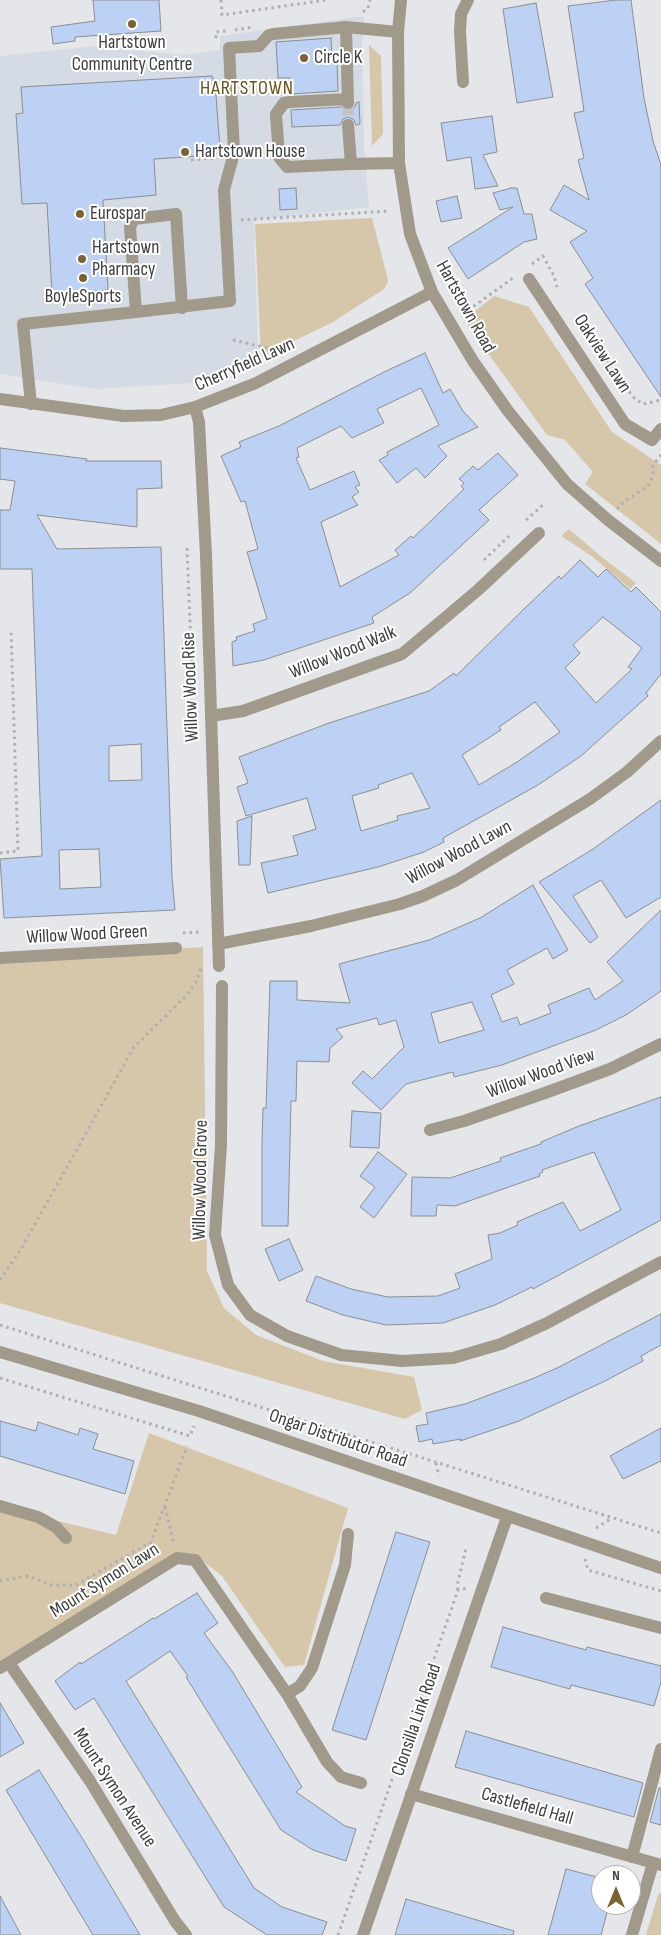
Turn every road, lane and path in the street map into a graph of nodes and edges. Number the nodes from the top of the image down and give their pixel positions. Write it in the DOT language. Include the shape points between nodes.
graph roads {
  1 [pos="221,0"];
  2 [pos="326,0"];
  3 [pos="400,0"];
  4 [pos="468,0"];
  5 [pos="314,1"];
  6 [pos="346,27"];
  7 [pos="398,32"];
  8 [pos="463,82"];
  9 [pos="348,125"];
  10 [pos="399,163"];
  11 [pos="351,164"];
  12 [pos="389,211"];
  13 [pos="225,221"];
  14 [pos="529,279"];
  15 [pos="432,292"];
  16 [pos="182,308"];
  17 [pos="136,312"];
  18 [pos="232,340"];
  19 [pos="287,367"];
  20 [pos="0,399"];
  21 [pos="31,404"];
  22 [pos="195,407"];
  23 [pos="661,429"];
  24 [pos="661,454"];
  25 [pos="608,520"];
  26 [pos="538,533"];
  27 [pos="187,548"];
  28 [pos="661,561"];
  29 [pos="11,630"];
  30 [pos="192,681"];
  31 [pos="211,716"];
  32 [pos="661,741"];
  33 [pos="0,853"];
  34 [pos="201,923"];
  35 [pos="202,941"];
  36 [pos="218,944"];
  37 [pos="176,948"];
  38 [pos="0,958"];
  39 [pos="202,958"];
  40 [pos="219,966"];
  41 [pos="222,986"];
  42 [pos="660,1046"];
  43 [pos="430,1130"];
  44 [pos="661,1262"];
  45 [pos="0,1280"];
  46 [pos="0,1325"];
  47 [pos="0,1352"];
  48 [pos="0,1378"];
  49 [pos="190,1436"];
  50 [pos="187,1446"];
  51 [pos="0,1506"];
  52 [pos="165,1506"];
  53 [pos="507,1517"];
  54 [pos="661,1533"];
  55 [pos="348,1534"];
  56 [pos="66,1538"];
  57 [pos="468,1549"];
  58 [pos="177,1558"];
  59 [pos="661,1568"];
  60 [pos="592,1571"];
  61 [pos="0,1581"];
  62 [pos="484,1584"];
  63 [pos="458,1590"];
  64 [pos="661,1591"];
  65 [pos="546,1598"];
  66 [pos="661,1628"];
  67 [pos="5,1665"];
  68 [pos="287,1694"];
  69 [pos="661,1749"];
  70 [pos="362,1782"];
  71 [pos="411,1794"];
  72 [pos="632,1857"];
  73 [pos="657,1864"];
  74 [pos="186,1935"];
  75 [pos="338,1935"];
  76 [pos="363,1935"];
  77 [pos="632,1935"];
  1 -- 5 [label="path" via="222,14"];
  2 -- 5 [label="path"];
  3 -- 7 [label="street, Hartstown Road"];
  4 -- 8 [label="street" via="461,14"];
  6 -- 7 [label="street"];
  6 -- 11 [label="street" via="348,101 284,103 276,114 278,157 287,167"];
  6 -- 13 [label="street" via="273,34 259,46 229,48 234,153 224,185"];
  7 -- 10 [label="street, Hartstown Road"];
  9 -- 11 [label="street"];
  10 -- 11 [label="street"];
  10 -- 15 [label="street, Hartstown Road" via="410,234"];
  12 -- 13 [label="path"];
  13 -- 16 [label="street" via="230,302"];
  14 -- 23 [label="street, Oakview Lawn" via="625,424 652,440"];
  15 -- 19 [label="street, Cherryfield Lawn"];
  15 -- 25 [label="street, Hartstown Road" via="448,324 508,411 567,484"];
  16 -- 17 [label="street"];
  16 -- 17 [label="street" via="176,214 139,217 130,227"];
  17 -- 21 [label="street" via="23,324"];
  18 -- 19 [label="path" via="268,348 283,358"];
  19 -- 22 [label="street, Cherryfield Lawn" via="228,396"];
  20 -- 21 [label="street, Cherryfield Lawn"];
  21 -- 22 [label="street, Cherryfield Lawn" via="124,416 154,416"];
  22 -- 31 [label="street, Willow Wood Rise" via="203,485"];
  24 -- 25 [label="path" via="653,464 653,476 648,486 625,501"];
  25 -- 28 [label="street, Hartstown Road"];
  26 -- 31 [label="street, Willow Wood Walk" via="478,590 402,654 243,711"];
  27 -- 30 [label="path"];
  29 -- 33 [label="path" via="18,851"];
  31 -- 36 [label="street, Willow Wood Rise"];
  32 -- 36 [label="street, Willow Wood Lawn" via="590,799 481,866 429,893 400,904 311,926"];
  34 -- 35 [label="path"];
  36 -- 40 [label="street, Willow Wood Rise"];
  37 -- 38 [label="street, Willow Wood Green"];
  39 -- 45 [label="path" via="196,982 187,995 134,1047 20,1251"];
  41 -- 44 [label="street, Willow Wood Grove" via="221,1145 215,1235 228,1285 250,1315 287,1336 341,1355 402,1360 453,1358 501,1344 547,1323"];
  42 -- 43 [label="street, Willow Wood View" via="545,1093"];
  46 -- 54 [label="path"];
  47 -- 53 [label="street, Ongar Distributor Road" via="199,1411"];
  48 -- 49 [label="path"];
  50 -- 52 [label="path"];
  51 -- 56 [label="street" via="38,1517 56,1527"];
  52 -- 58 [label="path"];
  52 -- 61 [label="path" via="151,1542 76,1584 52,1584 28,1576"];
  53 -- 59 [label="street, Ongar Distributor Road"];
  53 -- 62 [label="street, Clonsilla Link Road"];
  55 -- 68 [label="street" via="345,1565 312,1668 300,1686"];
  57 -- 63 [label="path"];
  58 -- 67 [label="street, Mount Symon Lawn"];
  58 -- 68 [label="street, Mount Symon Lawn" via="195,1560"];
  60 -- 64 [label="path"];
  62 -- 63 [label="path"];
  62 -- 71 [label="street, Clonsilla Link Road"];
  63 -- 75 [label="path"];
  65 -- 66 [label="street"];
  67 -- 74 [label="street, Mount Symon Avenue" via="90,1781"];
  68 -- 70 [label="street, Mount Symon Lawn" via="327,1762 341,1777"];
  69 -- 72 [label="street"];
  71 -- 72 [label="street, Castlefield Hall"];
  71 -- 76 [label="street, Clonsilla Link Road"];
  72 -- 73 [label="street, Castlefield Hall"];
  73 -- 77 [label="street, Castlefield Hall"];
}
